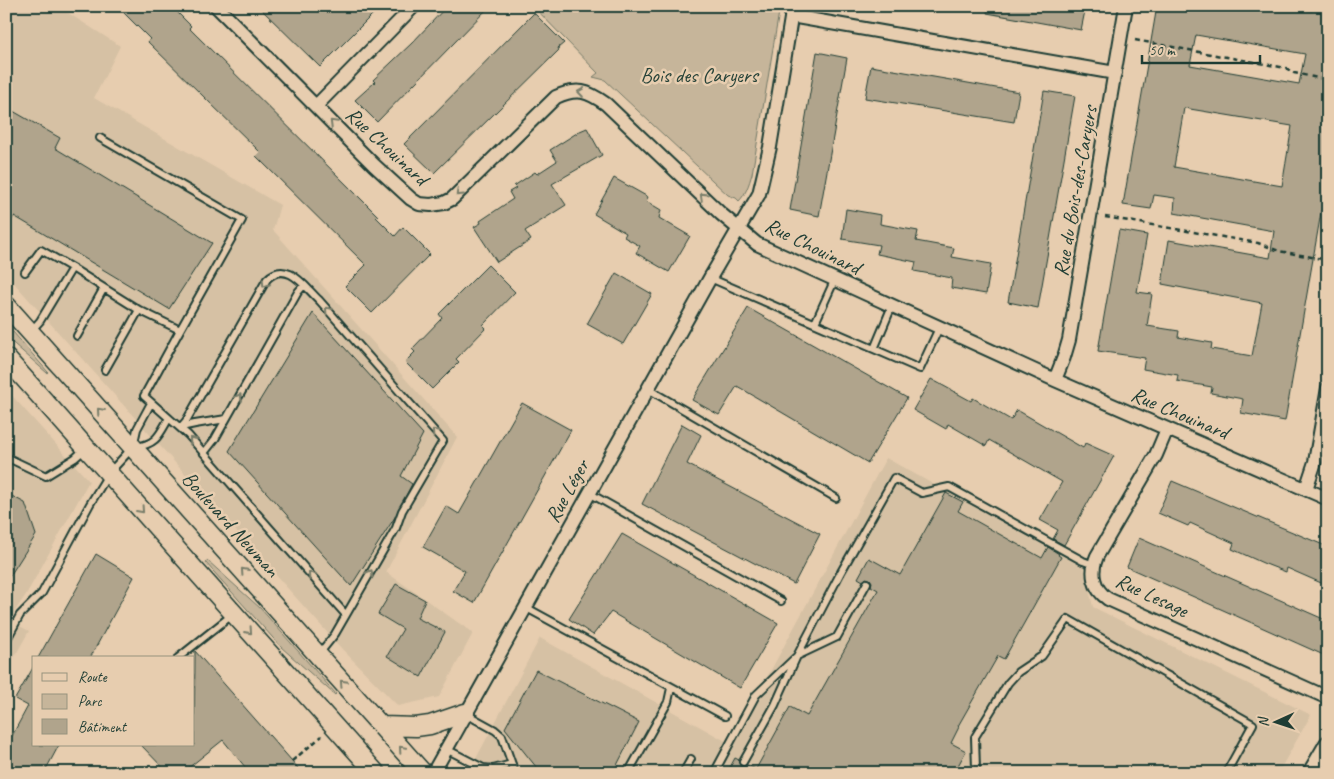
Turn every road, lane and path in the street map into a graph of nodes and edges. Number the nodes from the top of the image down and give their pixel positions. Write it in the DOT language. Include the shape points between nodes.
graph roads {
  1 [pos="216,6"];
  2 [pos="414,6"];
  3 [pos="1126,6"];
  4 [pos="792,11"];
  5 [pos="1135,40"];
  6 [pos="1115,73"];
  7 [pos="1328,80"];
  8 [pos="316,106"];
  9 [pos="100,138"];
  10 [pos="1105,216"];
  11 [pos="738,230"];
  12 [pos="1328,260"];
  13 [pos="72,268"];
  14 [pos="25,272"];
  15 [pos="710,278"];
  16 [pos="835,280"];
  17 [pos="304,285"];
  18 [pos="104,288"];
  19 [pos="6,305"];
  20 [pos="892,306"];
  21 [pos="139,310"];
  22 [pos="815,323"];
  23 [pos="940,328"];
  24 [pos="180,330"];
  25 [pos="30,332"];
  26 [pos="78,336"];
  27 [pos="874,349"];
  28 [pos="6,358"];
  29 [pos="104,370"];
  30 [pos="1054,380"];
  31 [pos="1328,388"];
  32 [pos="648,389"];
  33 [pos="151,403"];
  34 [pos="169,418"];
  35 [pos="226,420"];
  36 [pos="180,428"];
  37 [pos="1167,429"];
  38 [pos="132,447"];
  39 [pos="87,448"];
  40 [pos="204,453"];
  41 [pos="6,457"];
  42 [pos="109,473"];
  43 [pos="1306,490"];
  44 [pos="590,492"];
  45 [pos="836,498"];
  46 [pos="1328,499"];
  47 [pos="1094,565"];
  48 [pos="867,584"];
  49 [pos="781,601"];
  50 [pos="525,607"];
  51 [pos="234,614"];
  52 [pos="346,615"];
  53 [pos="6,641"];
  54 [pos="318,655"];
  55 [pos="181,656"];
  56 [pos="797,656"];
  57 [pos="671,688"];
  58 [pos="1328,698"];
  59 [pos="465,713"];
  60 [pos="725,716"];
  61 [pos="382,726"];
  62 [pos="323,735"];
  63 [pos="1328,744"];
  64 [pos="446,749"];
  65 [pos="691,759"];
  66 [pos="292,761"];
  67 [pos="743,762"];
  68 [pos="512,764"];
  69 [pos="376,773"];
  70 [pos="423,773"];
  71 [pos="433,773"];
  72 [pos="515,773"];
  73 [pos="628,773"];
  74 [pos="683,773"];
  75 [pos="714,773"];
  76 [pos="975,773"];
  77 [pos="1226,773"];
  78 [pos="1311,773"];
  1 -- 8 [label="street, Rue Chouinard"];
  2 -- 8 [label="street, Rue Chouinard"];
  3 -- 6 [label="street, Rue du Bois-des-Caryers"];
  4 -- 6 [label="street"];
  4 -- 11 [label="street" via="762,183 756,201"];
  5 -- 7 [label="path" via="1286,68 1294,73"];
  6 -- 30 [label="street, Rue du Bois-des-Caryers" via="1069,340"];
  11 -- 8 [label="street, Rue Chouinard, one-way" via="606,104 587,92 570,91 552,100 457,195 444,203 431,205 411,199"];
  9 -- 24 [label="lane" via="242,220"];
  10 -- 12 [label="path" via="1258,243 1279,251"];
  11 -- 15 [label="street, Rue Léger"];
  11 -- 16 [label="street, Rue Chouinard" via="757,244"];
  13 -- 14 [label="lane" via="41,250"];
  13 -- 18 [label="lane"];
  13 -- 25 [label="lane" via="40,322"];
  15 -- 22 [label="lane"];
  15 -- 32 [label="street, Rue Léger"];
  16 -- 20 [label="street, Rue Chouinard"];
  16 -- 22 [label="lane"];
  35 -- 17 [label="lane, one-way"];
  17 -- 36 [label="lane, one-way" via="286,272 276,272 267,279"];
  52 -- 17 [label="lane, one-way" via="443,441"];
  18 -- 21 [label="lane"];
  18 -- 26 [label="lane"];
  19 -- 25 [label="main road, Boulevard Newman"];
  20 -- 23 [label="street, Rue Chouinard"];
  20 -- 27 [label="lane"];
  21 -- 24 [label="lane"];
  21 -- 29 [label="lane"];
  22 -- 27 [label="lane"];
  23 -- 27 [label="lane" via="920,369"];
  23 -- 30 [label="street, Rue Chouinard"];
  24 -- 33 [label="lane" via="144,396"];
  38 -- 25 [label="main road, Boulevard Newman, one-way"];
  28 -- 39 [label="main road"];
  30 -- 37 [label="street, Rue Chouinard"];
  31 -- 43 [label="street" via="1315,462"];
  32 -- 44 [label="street, Rue Léger"];
  32 -- 45 [label="lane"];
  33 -- 34 [label="lane"];
  33 -- 38 [label="lane" via="137,429"];
  34 -- 36 [label="lane"];
  34 -- 38 [label="lane" via="156,440"];
  35 -- 36 [label="lane"];
  35 -- 40 [label="lane"];
  40 -- 36 [label="lane, one-way"];
  37 -- 43 [label="street, Rue Chouinard"];
  37 -- 47 [label="street, Rue Lesage" via="1156,455"];
  38 -- 42 [label="lane"];
  54 -- 38 [label="main road, Boulevard Newman, one-way"];
  39 -- 41 [label="lane" via="46,476"];
  39 -- 42 [label="main road"];
  52 -- 40 [label="lane, one-way"];
  42 -- 51 [label="main road, one-way"];
  42 -- 53 [label="lane" via="42,593 20,615"];
  43 -- 46 [label="street, Rue Chouinard"];
  44 -- 49 [label="lane"];
  44 -- 50 [label="street, Rue Léger"];
  47 -- 56 [label="lane" via="949,487 922,493 894,478"];
  47 -- 58 [label="street, Rue Lesage" via="1093,577 1097,588 1108,599"];
  48 -- 56 [label="lane" via="837,637"];
  50 -- 57 [label="lane"];
  50 -- 59 [label="street, Rue Léger"];
  51 -- 55 [label="lane"];
  51 -- 69 [label="main road, one-way"];
  52 -- 54 [label="lane"];
  61 -- 54 [label="main road, Boulevard Newman, one-way"];
  56 -- 67 [label="lane" via="775,705"];
  56 -- 75 [label="lane" via="756,695"];
  57 -- 60 [label="lane"];
  57 -- 73 [label="lane" via="668,702"];
  59 -- 61 [label="main road" via="416,727"];
  59 -- 64 [label="street, Rue Léger"];
  59 -- 68 [label="lane" via="502,736"];
  70 -- 61 [label="main road, Boulevard Newman, one-way"];
  62 -- 66 [label="path"];
  63 -- 78 [label="street"];
  64 -- 68 [label="lane" via="483,768 498,769"];
  64 -- 71 [label="street, Rue Léger"];
  65 -- 74 [label="lane"];
  68 -- 72 [label="lane"];
  76 -- 77 [label="lane" via="975,737 1008,683 1042,656 1068,619 1253,724"];
}
